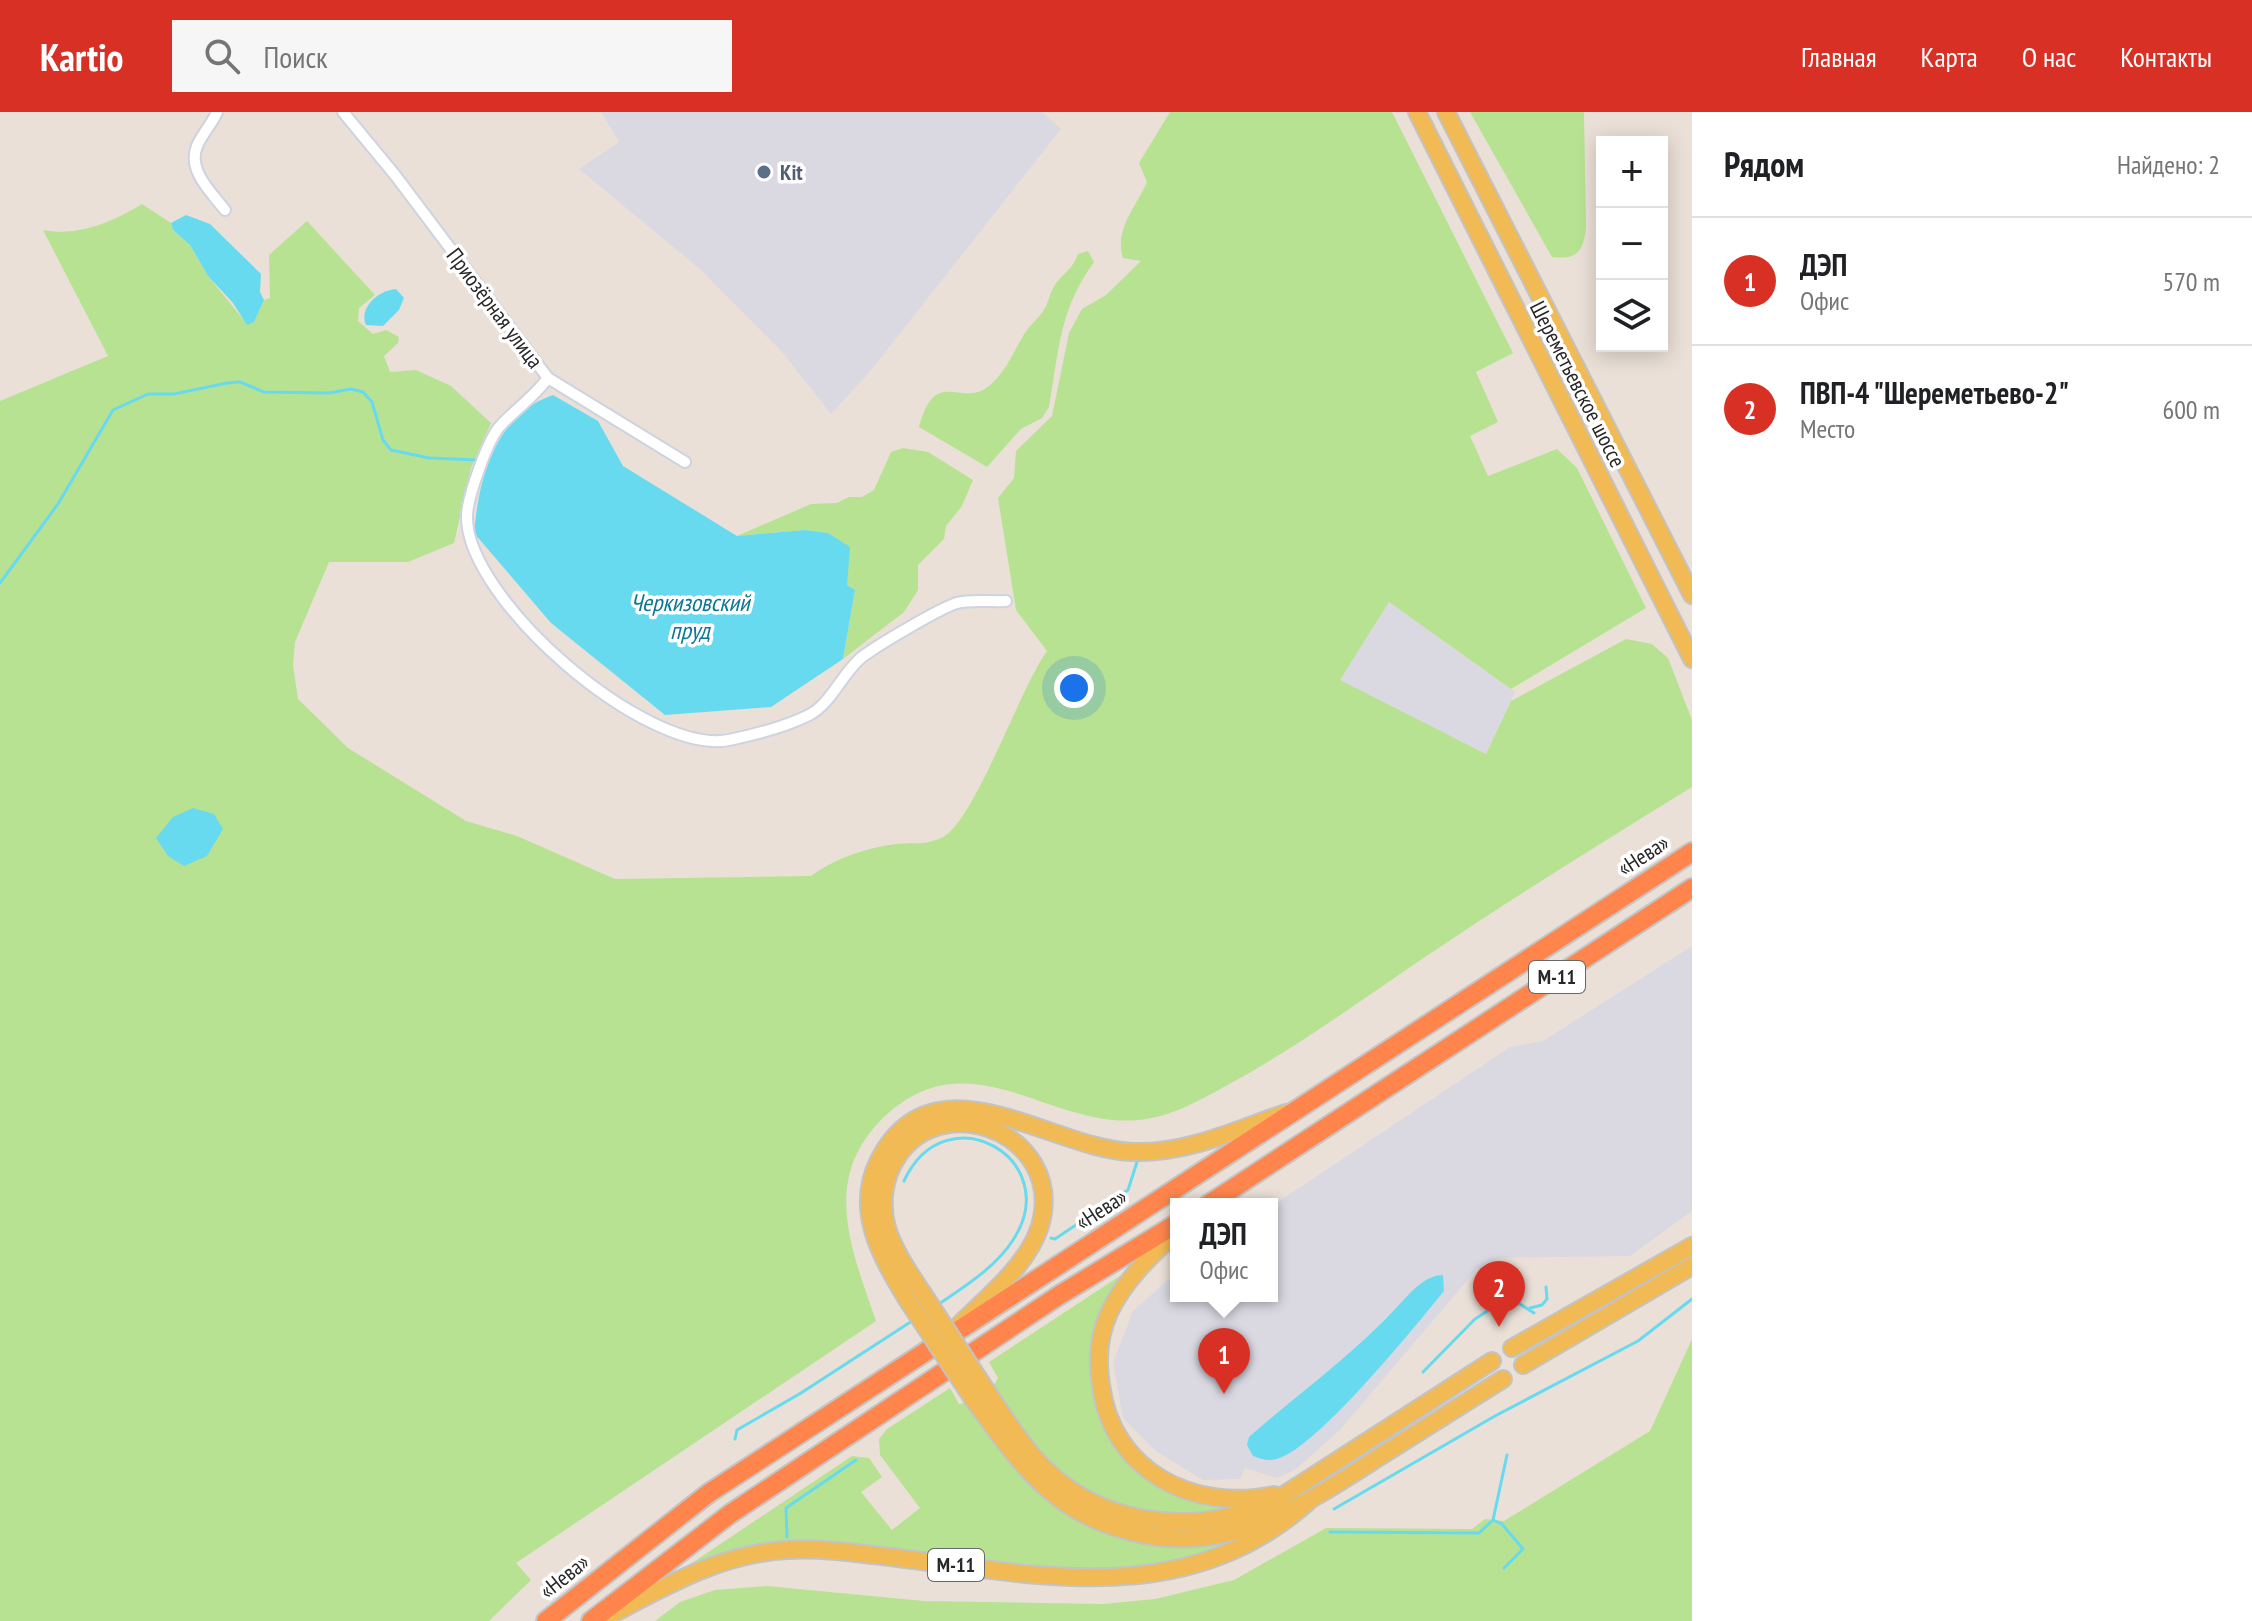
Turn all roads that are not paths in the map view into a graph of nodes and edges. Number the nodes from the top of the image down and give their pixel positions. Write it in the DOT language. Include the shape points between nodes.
graph roads {
  1 [pos="217,112"];
  2 [pos="343,112"];
  3 [pos="1417,112"];
  4 [pos="1447,113"];
  5 [pos="225,210"];
  6 [pos="548,378"];
  7 [pos="685,462"];
  8 [pos="1692,595"];
  9 [pos="1006,601"];
  10 [pos="1692,659"];
  11 [pos="1692,852"];
  12 [pos="1692,888"];
  13 [pos="1306,1105"];
  14 [pos="1218,1198"];
  15 [pos="1170,1228"];
  16 [pos="1170,1239"];
  17 [pos="1692,1246"];
  18 [pos="1692,1266"];
  19 [pos="915,1297"];
  20 [pos="954,1331"];
  21 [pos="1512,1348"];
  22 [pos="1492,1361"];
  23 [pos="1523,1365"];
  24 [pos="1503,1379"];
  25 [pos="1302,1496"];
  26 [pos="546,1621"];
  27 [pos="591,1621"];
  28 [pos="599,1621"];
  1 -- 5 [label="street" via="194,161"];
  2 -- 6 [label="street, Приозёрная улица"];
  3 -- 10 [label="main road, Шереметьевское шоссе"];
  4 -- 8 [label="main road, Шереметьевское шоссе"];
  6 -- 7 [label="street, Приозёрная улица"];
  6 -- 9 [label="street" via="534,398 498,428 483,459 467,514 473,550 506,605 557,658 648,724 695,740 727,741 811,714 863,657 958,603"];
  11 -- 13 [label="highway, «Нева» / М-11"];
  12 -- 14 [label="highway, М-11"];
  13 -- 19 [label="main road, М-11" via="1196,1144 1155,1152 1096,1147 984,1110 953,1109 925,1116 888,1144 868,1194 879,1250"];
  13 -- 20 [label="highway, «Нева» / М-11"];
  15 -- 27 [label="highway" via="730,1514"];
  16 -- 25 [label="main road, М-11" via="1124,1287 1109,1313 1099,1372 1108,1416 1136,1462 1178,1489 1224,1500"];
  17 -- 21 [label="main road"];
  18 -- 23 [label="main road"];
  19 -- 20 [label="main road, М-11" via="886,1226 884,1195 893,1164 913,1140 942,1125 970,1123 996,1130 1020,1145 1036,1168 1043,1196 1040,1227 1025,1254"];
  19 -- 25 [label="main road, М-11, bridge" via="1038,1480 1075,1509 1114,1527 1174,1539 1216,1537 1258,1526"];
  20 -- 26 [label="highway, «Нева» / М-11" via="709,1493"];
  22 -- 25 [label="main road, М-11"];
  24 -- 25 [label="main road, М-11"];
  25 -- 28 [label="main road, М-11" via="1256,1542 1165,1573 1056,1577 828,1550 788,1550 710,1565"];
}
